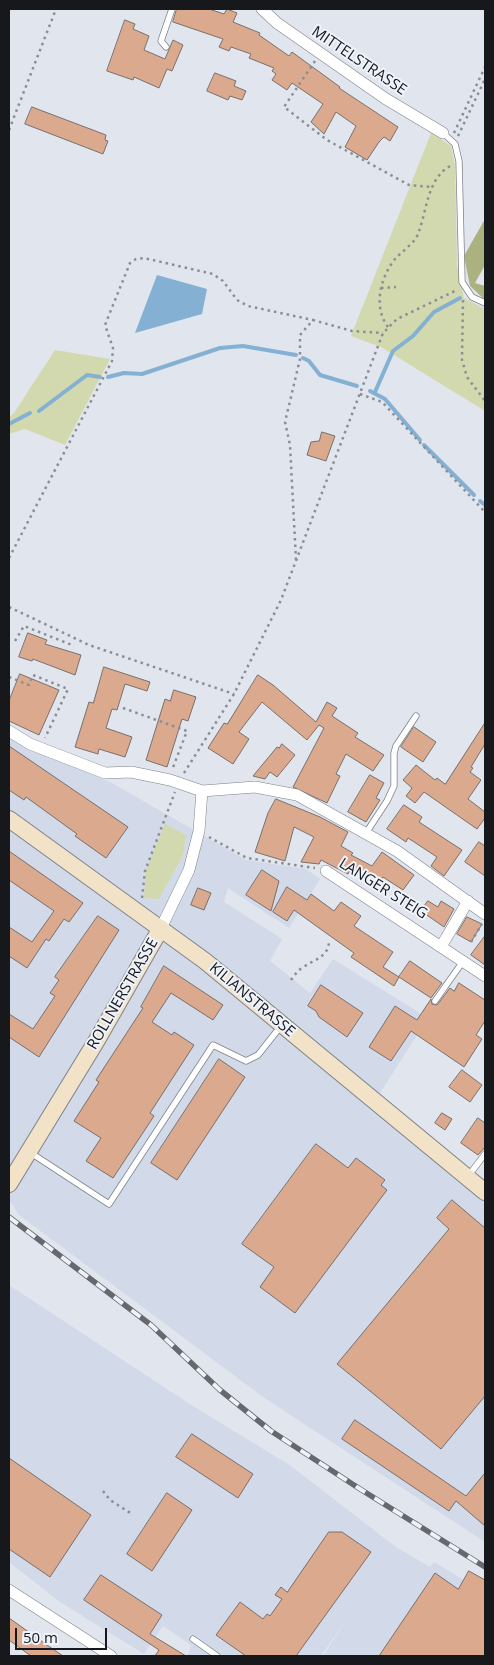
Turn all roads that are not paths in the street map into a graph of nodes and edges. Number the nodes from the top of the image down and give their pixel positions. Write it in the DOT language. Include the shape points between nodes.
graph roads {
  1 [pos="172,9"];
  2 [pos="262,9"];
  3 [pos="166,47"];
  4 [pos="450,139"];
  5 [pos="485,303"];
  6 [pos="416,716"];
  7 [pos="9,731"];
  8 [pos="202,791"];
  9 [pos="9,819"];
  10 [pos="366,833"];
  11 [pos="326,871"];
  12 [pos="468,902"];
  13 [pos="484,917"];
  14 [pos="161,928"];
  15 [pos="442,945"];
  16 [pos="464,960"];
  17 [pos="485,976"];
  18 [pos="435,1001"];
  19 [pos="282,1024"];
  20 [pos="29,1152"];
  21 [pos="485,1154"];
  22 [pos="467,1177"];
  23 [pos="9,1184"];
  24 [pos="485,1192"];
  25 [pos="9,1590"];
  26 [pos="192,1639"];
  27 [pos="111,1656"];
  28 [pos="217,1656"];
  1 -- 3 [label="lane" via="160,41"];
  2 -- 4 [label="street, MITTELSTRASSE" via="320,54"];
  4 -- 5 [label="lane" via="459,161 464,287"];
  6 -- 10 [label="lane" via="396,746 394,786"];
  7 -- 8 [label="street" via="40,748 104,773 131,772"];
  8 -- 10 [label="street" via="255,787 279,790 297,796"];
  8 -- 14 [label="street, ROLLNERSTRASSE" via="199,831 189,870"];
  9 -- 14 [label="main road, KILIANSTRASSE"];
  10 -- 12 [label="street"];
  11 -- 15 [label="street, LANGER STEIG"];
  12 -- 13 [label="street"];
  12 -- 15 [label="street"];
  14 -- 19 [label="main road, KILIANSTRASSE"];
  14 -- 20 [label="main road, ROLLNERSTRASSE"];
  15 -- 16 [label="street, LANGER STEIG"];
  16 -- 17 [label="street, LANGER STEIG"];
  16 -- 18 [label="lane"];
  19 -- 20 [label="lane" via="258,1055 246,1061 213,1045 109,1204"];
  19 -- 22 [label="main road, KILIANSTRASSE"];
  20 -- 23 [label="main road, ROLLNERSTRASSE"];
  21 -- 22 [label="lane"];
  22 -- 24 [label="main road, KILIANSTRASSE"];
  25 -- 27 [label="street"];
  26 -- 28 [label="lane"];
}
